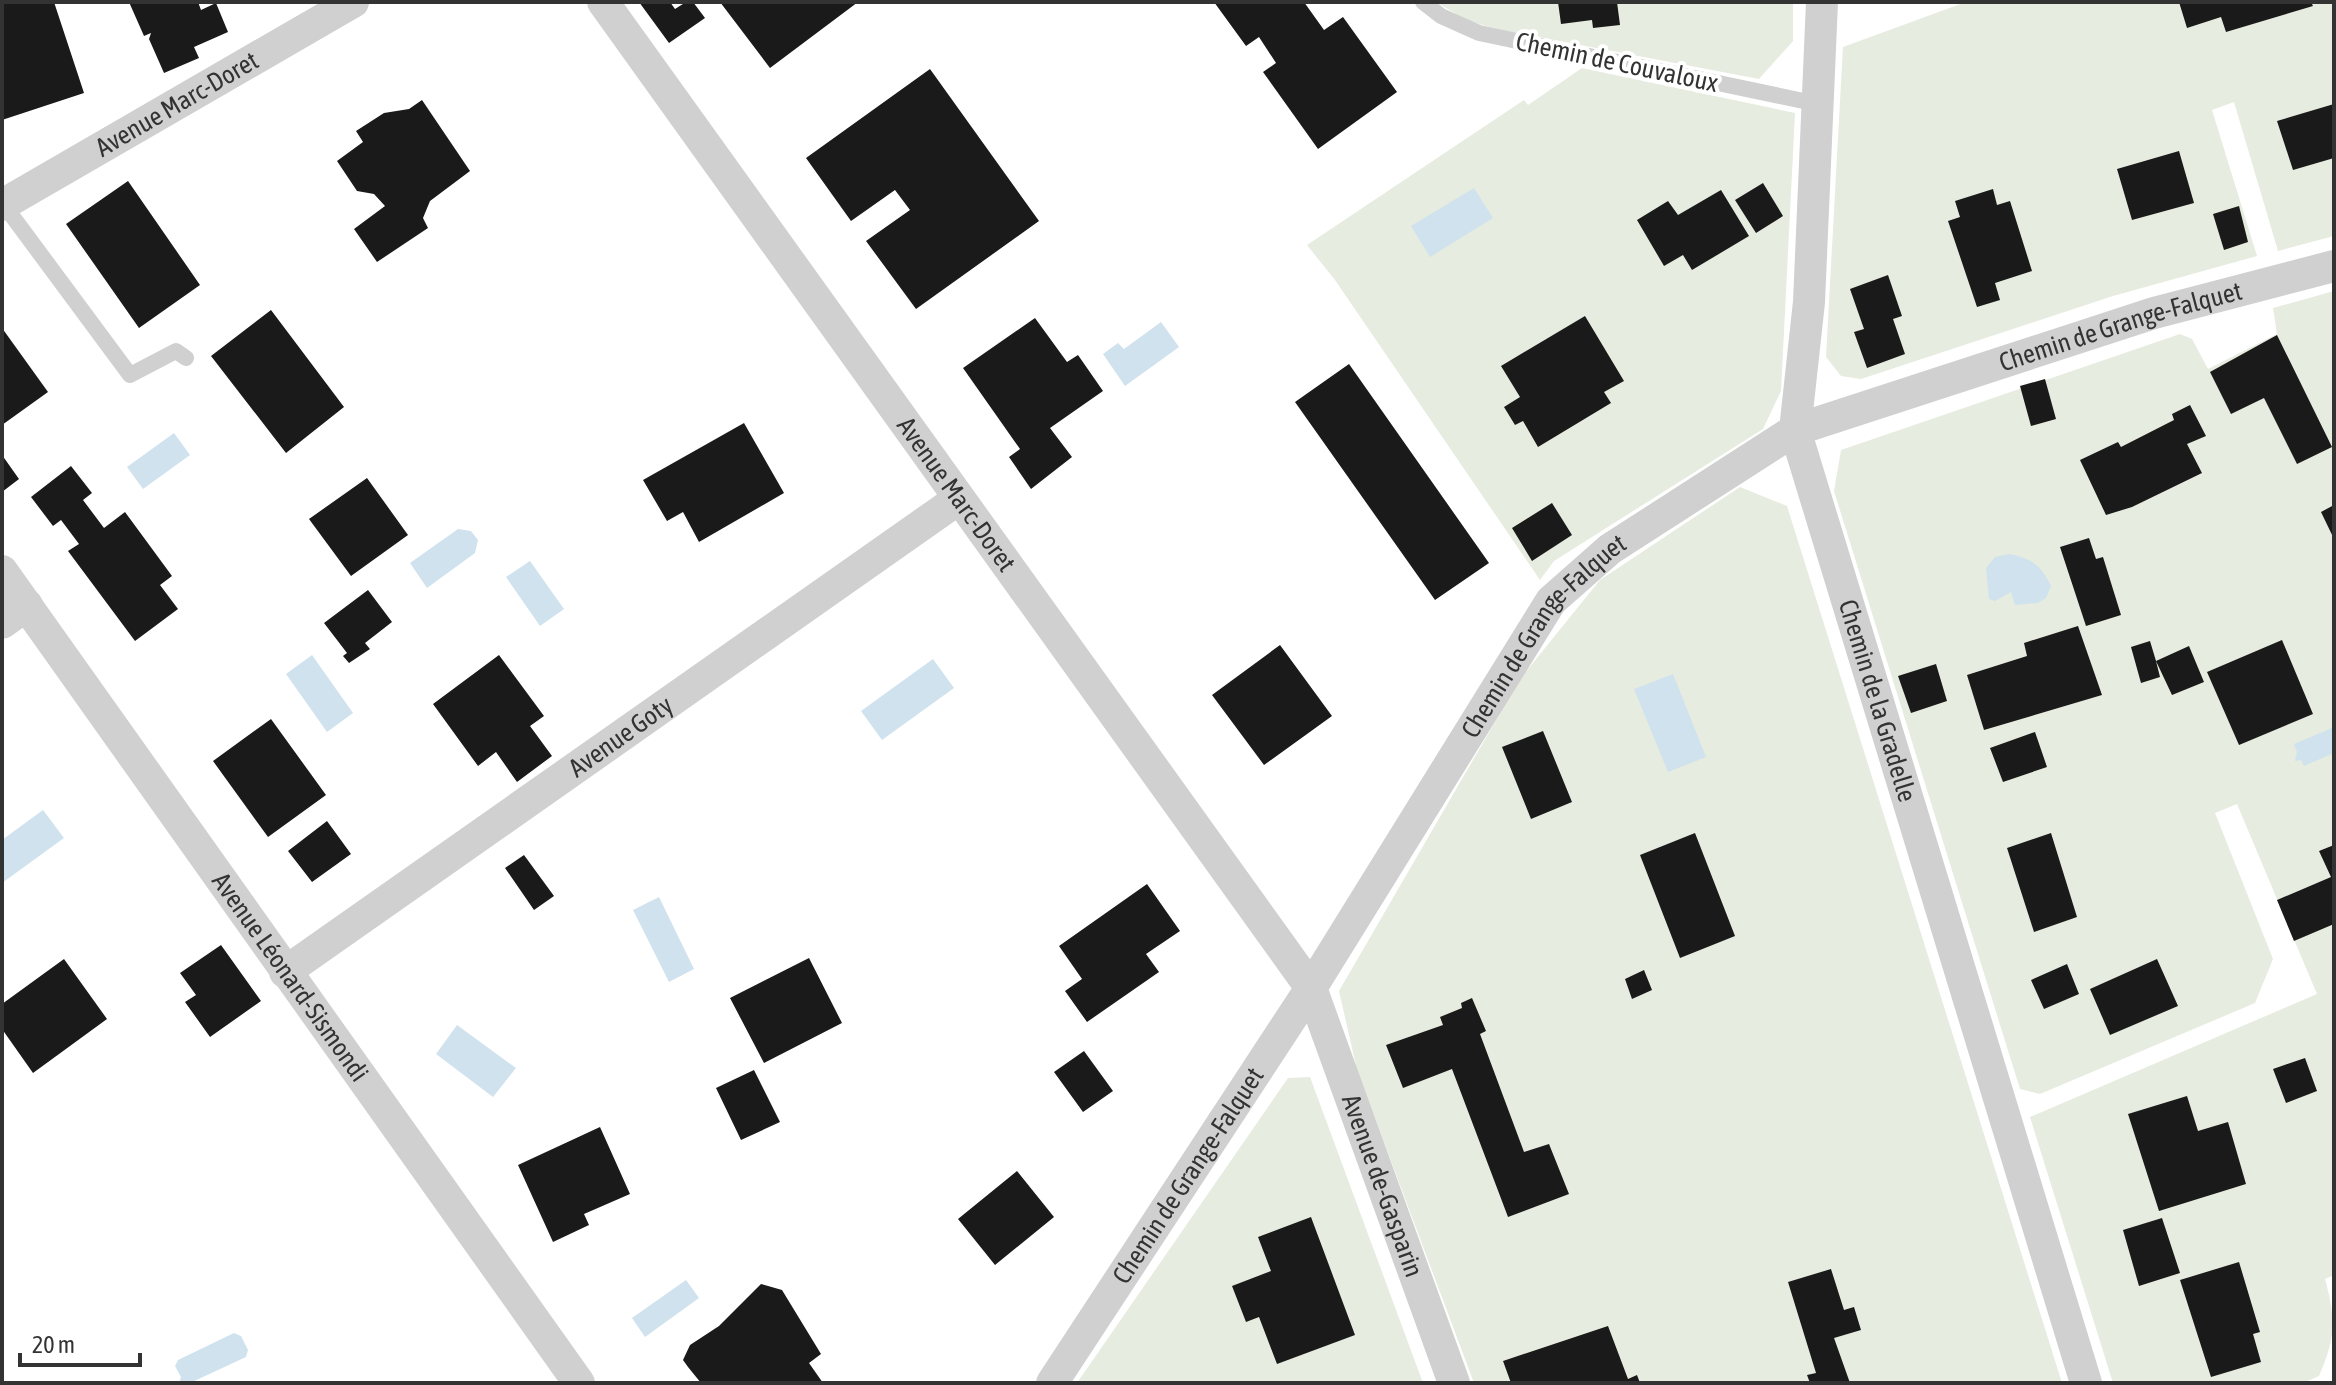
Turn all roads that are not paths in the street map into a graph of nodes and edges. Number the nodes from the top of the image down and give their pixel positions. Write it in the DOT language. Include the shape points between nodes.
graph roads {
  1 [pos="353,2"];
  2 [pos="603,2"];
  3 [pos="1423,2"];
  4 [pos="1822,2"];
  5 [pos="1818,104"];
  6 [pos="3,205"];
  7 [pos="2334,266"];
  8 [pos="186,358"];
  9 [pos="1795,430"];
  10 [pos="957,500"];
  11 [pos="2,571"];
  12 [pos="14,614"];
  13 [pos="285,972"];
  14 [pos="1311,988"];
  15 [pos="579,1383"];
  16 [pos="1052,1383"];
  17 [pos="1454,1383"];
  18 [pos="2086,1383"];
  1 -- 6 [label="street, Avenue Marc-Doret"];
  2 -- 10 [label="street, Avenue Marc-Doret"];
  3 -- 5 [label="lane, Chemin de Couvaloux" via="1479,33"];
  4 -- 5 [label="street, Chemin de la Gradelle"];
  5 -- 9 [label="street, Chemin de la Gradelle" via="1809,302"];
  6 -- 8 [label="lane" via="130,375 176,351"];
  7 -- 9 [label="street, Chemin de Grange-Falquet" via="2154,313"];
  9 -- 14 [label="street, Chemin de Grange-Falquet" via="1610,549 1551,601"];
  9 -- 18 [label="street, Chemin de la Gradelle"];
  10 -- 13 [label="street, Avenue Goty"];
  10 -- 14 [label="street, Avenue Marc-Doret"];
  11 -- 12 [label="street, Avenue Léonard-Sismondi"];
  12 -- 13 [label="street, Avenue Léonard-Sismondi"];
  13 -- 15 [label="street, Avenue Léonard-Sismondi"];
  14 -- 16 [label="street, Chemin de Grange-Falquet"];
  14 -- 17 [label="street, Avenue de-Gasparin"];
}
